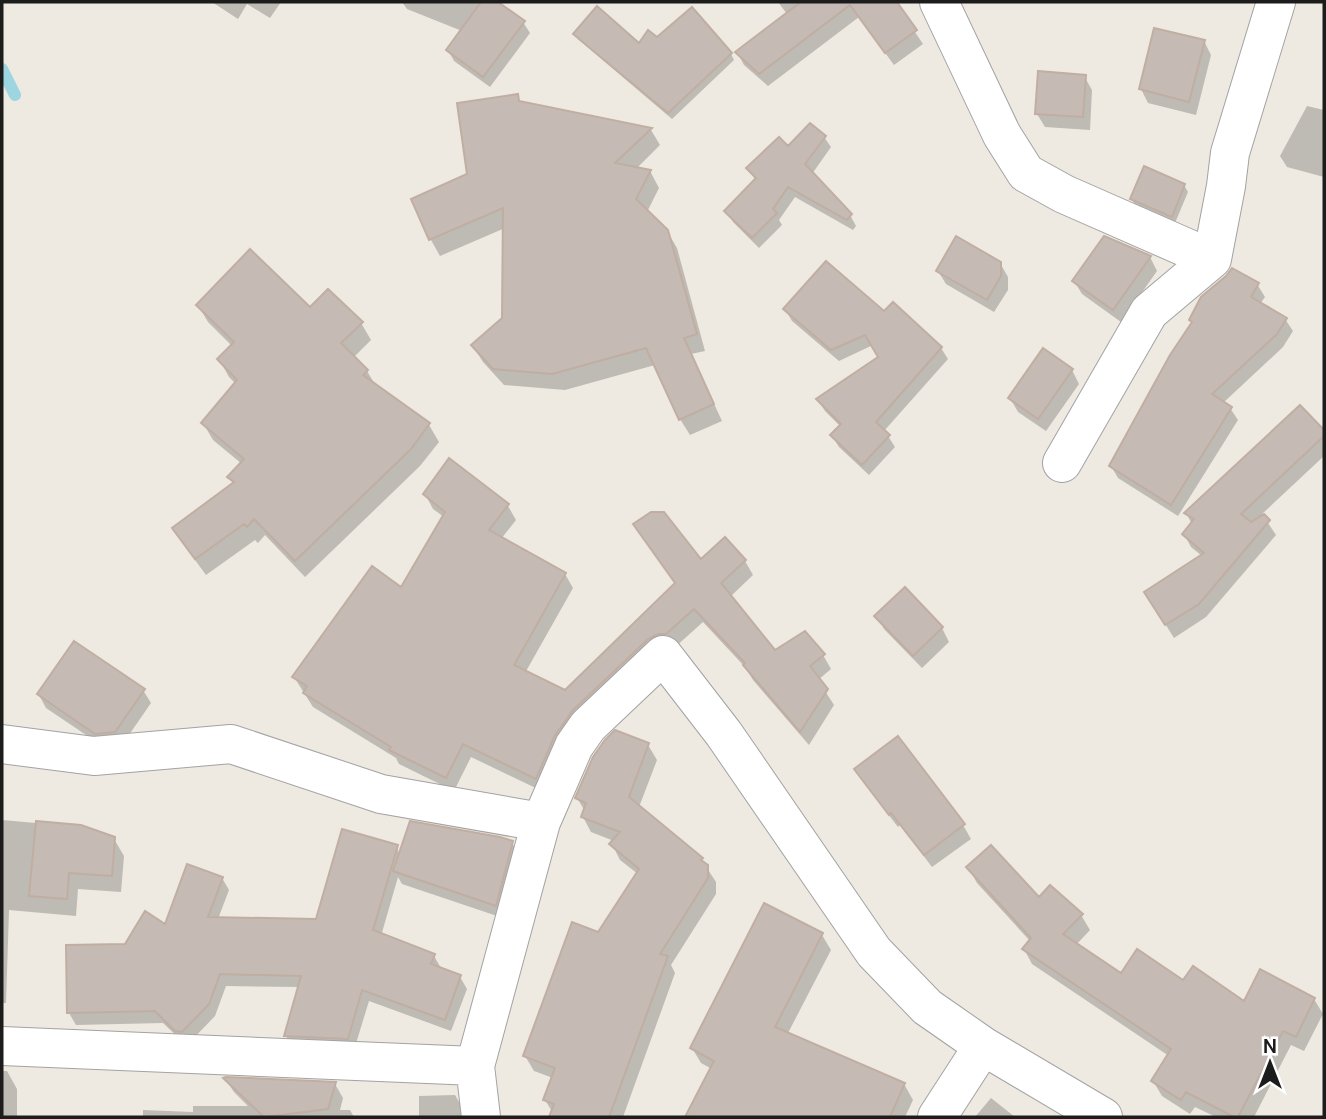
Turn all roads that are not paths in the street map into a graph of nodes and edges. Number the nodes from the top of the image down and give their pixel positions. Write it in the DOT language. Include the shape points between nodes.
graph roads {
  1 [pos="939,2"];
  2 [pos="1276,2"];
  3 [pos="1212,259"];
  4 [pos="1062,463"];
  5 [pos="2,744"];
  6 [pos="541,822"];
  7 [pos="2,1046"];
  8 [pos="983,1046"];
  9 [pos="475,1066"];
  10 [pos="481,1117"];
  11 [pos="937,1117"];
  12 [pos="1103,1117"];
  1 -- 3 [label="street" via="1002,135 1026,173"];
  2 -- 3 [label="street" via="1230,153"];
  3 -- 4 [label="street" via="1149,312"];
  5 -- 6 [label="street" via="94,756 232,744 381,794"];
  6 -- 8 [label="street" via="574,746 588,726 663,655 724,734 874,952 927,1007"];
  6 -- 9 [label="street"];
  7 -- 9 [label="street"];
  8 -- 11 [label="street"];
  8 -- 12 [label="street"];
  9 -- 10 [label="street"];
}
